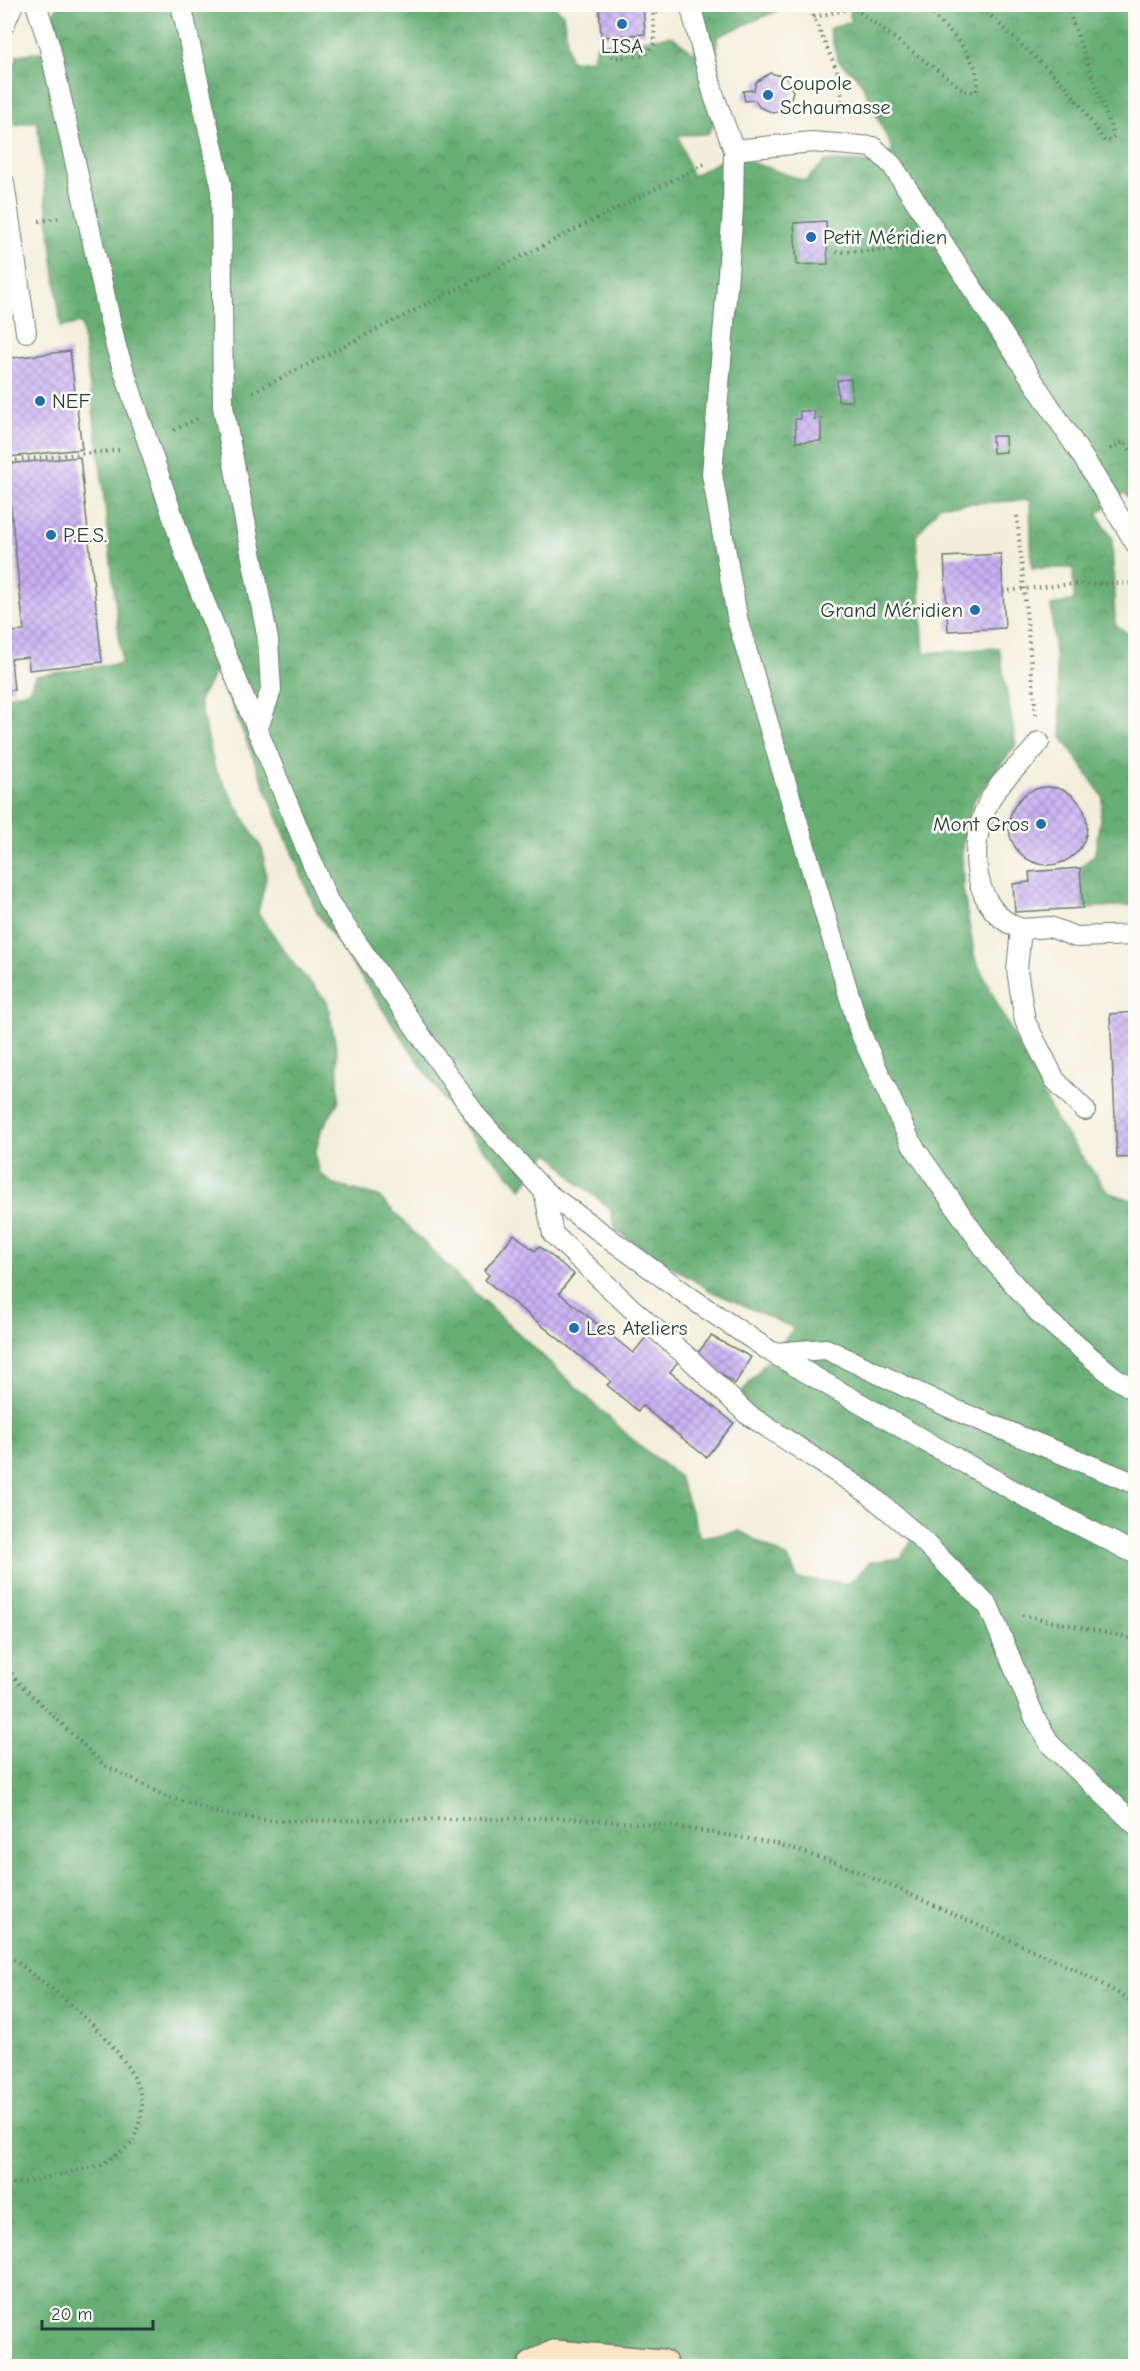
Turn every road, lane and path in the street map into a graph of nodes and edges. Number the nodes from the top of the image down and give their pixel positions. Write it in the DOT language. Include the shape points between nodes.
graph roads {
  1 [pos="13,4"];
  2 [pos="36,4"];
  3 [pos="181,4"];
  4 [pos="808,4"];
  5 [pos="922,4"];
  6 [pos="978,4"];
  7 [pos="1066,4"];
  8 [pos="690,6"];
  9 [pos="814,17"];
  10 [pos="4,25"];
  11 [pos="604,47"];
  12 [pos="812,142"];
  13 [pos="734,150"];
  14 [pos="4,183"];
  15 [pos="917,242"];
  16 [pos="836,252"];
  17 [pos="26,332"];
  18 [pos="243,397"];
  19 [pos="203,417"];
  20 [pos="166,434"];
  21 [pos="127,449"];
  22 [pos="4,461"];
  23 [pos="1017,516"];
  24 [pos="1136,544"];
  25 [pos="1136,583"];
  26 [pos="1023,589"];
  27 [pos="1003,591"];
  28 [pos="257,731"];
  29 [pos="1040,742"];
  30 [pos="1021,929"];
  31 [pos="1136,935"];
  32 [pos="1085,1110"];
  33 [pos="544,1191"];
  34 [pos="773,1353"];
  35 [pos="1136,1391"];
  36 [pos="1136,1484"];
  37 [pos="1136,1554"];
  38 [pos="989,1607"];
  39 [pos="1136,1639"];
  40 [pos="4,1664"];
  41 [pos="1136,1825"];
  42 [pos="4,1952"];
  43 [pos="1136,2003"];
  44 [pos="4,2183"];
  45 [pos="535,2367"];
  46 [pos="661,2367"];
  1 -- 10 [label="lane"];
  2 -- 28 [label="lane" via="55,69 116,347 188,562"];
  3 -- 28 [label="lane" via="221,185 223,407 268,640 271,690"];
  4 -- 9 [label="path"];
  5 -- 9 [label="path" via="970,57 979,83 976,92 965,91 854,8"];
  6 -- 7 [label="path" via="1068,88 1105,142 1110,141 1114,136"];
  8 -- 11 [label="path" via="653,12 655,43 645,56 613,58"];
  8 -- 13 [label="lane" via="714,96"];
  9 -- 12 [label="path" via="839,75 843,106"];
  12 -- 13 [label="lane"];
  12 -- 24 [label="lane" via="873,147 892,165"];
  13 -- 18 [label="path"];
  13 -- 35 [label="lane" via="733,210 712,474 738,622 860,1032 911,1143 992,1259 1040,1314"];
  14 -- 17 [label="lane"];
  15 -- 16 [label="path" via="895,250"];
  19 -- 20 [label="path"];
  21 -- 22 [label="path"];
  23 -- 26 [label="path"];
  25 -- 26 [label="path"];
  26 -- 27 [label="path"];
  26 -- 29 [label="path"];
  28 -- 33 [label="lane" via="328,900 477,1117"];
  29 -- 30 [label="lane" via="999,786 983,816 975,857 981,890 1004,923"];
  30 -- 31 [label="lane" via="1050,927 1076,937"];
  30 -- 32 [label="lane" via="1017,970 1025,1021 1055,1080"];
  33 -- 34 [label="lane"];
  33 -- 38 [label="lane" via="553,1234 631,1308 747,1414 868,1493 916,1534"];
  34 -- 36 [label="lane" via="826,1349 953,1409"];
  34 -- 37 [label="lane" via="1026,1497"];
  38 -- 39 [label="path"];
  38 -- 41 [label="lane" via="1035,1718 1050,1744"];
  40 -- 43 [label="path" via="103,1764 165,1796 224,1814 274,1821 567,1818 671,1826 775,1843 840,1864 903,1891 1078,1971"];
  42 -- 44 [label="path" via="81,2013 128,2064 142,2104 133,2144 101,2165 17,2184"];
  45 -- 46 [label="main road" via="555,2357"];
}
